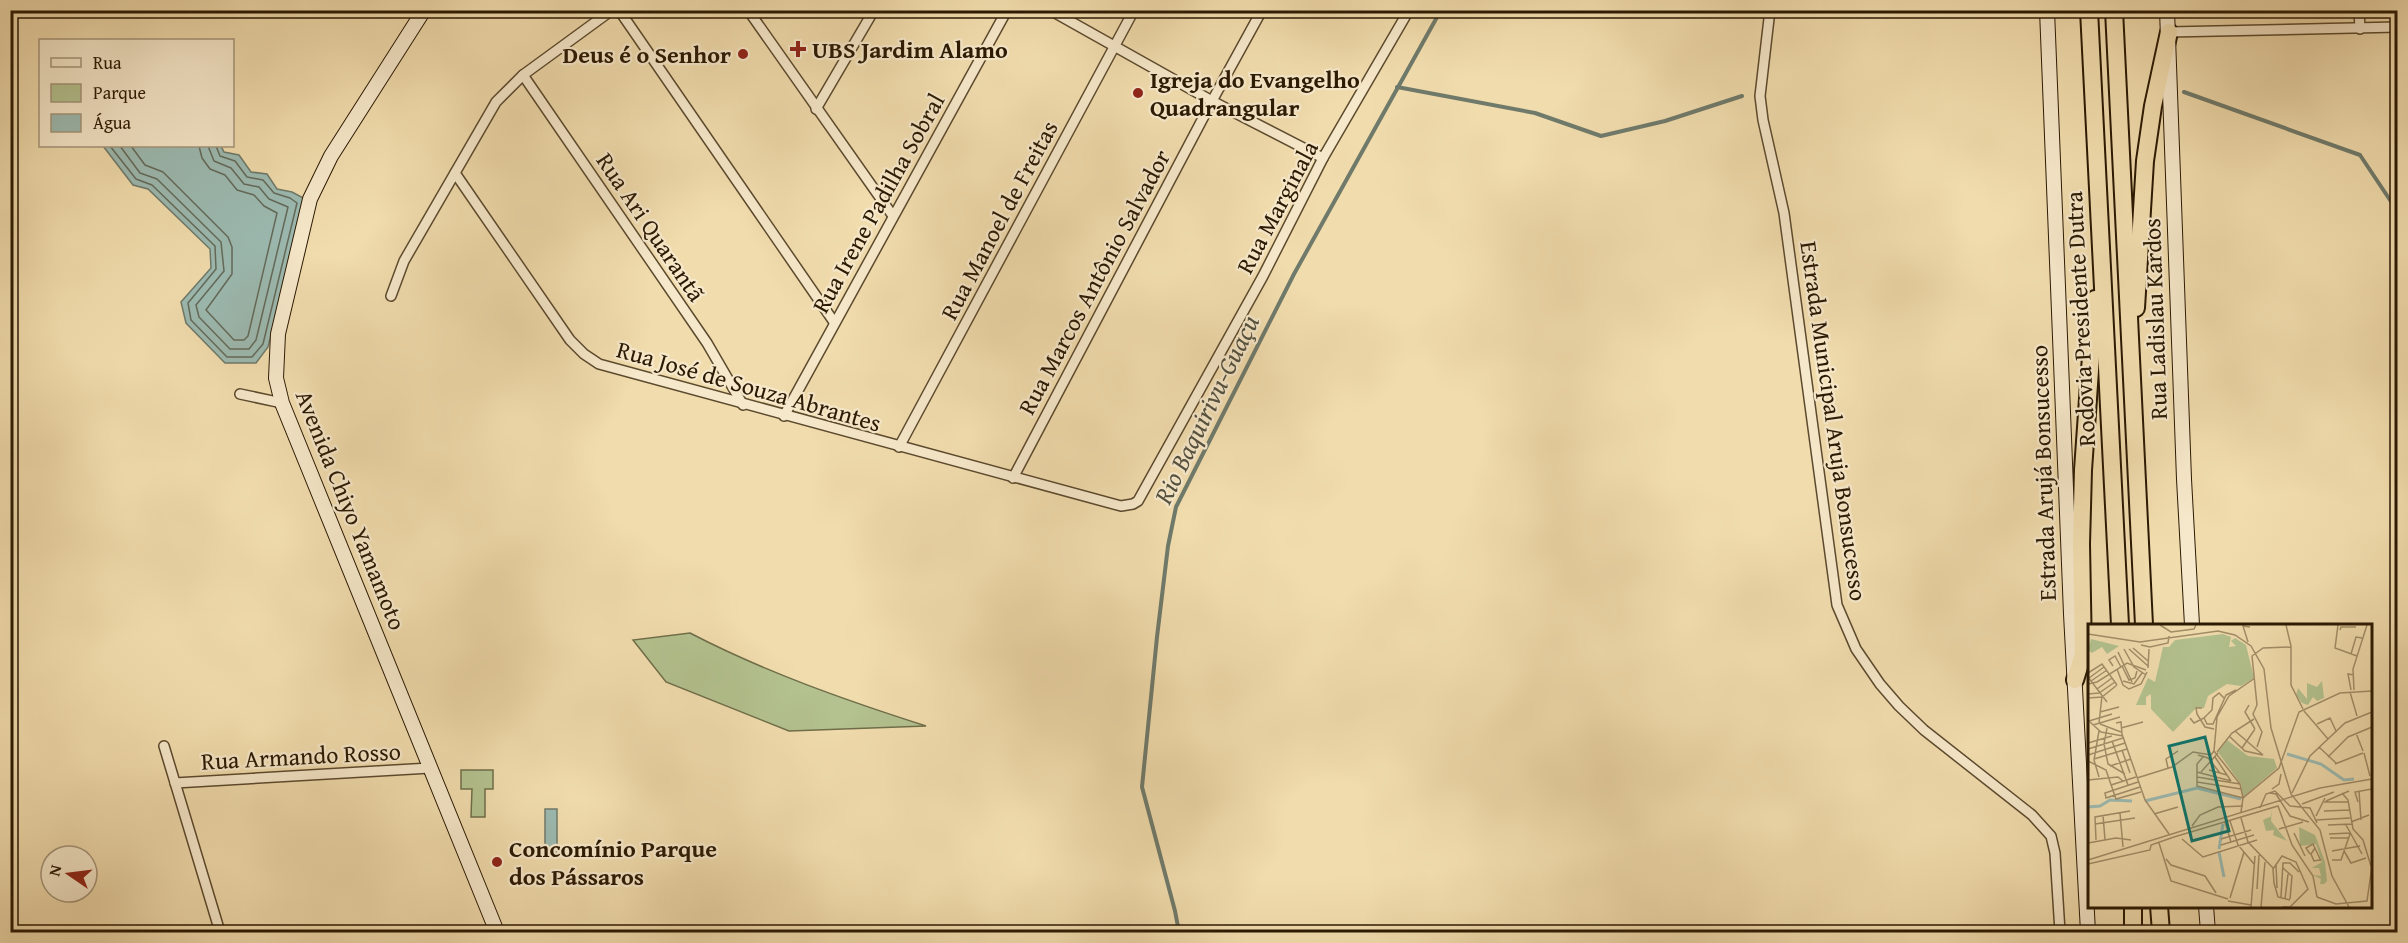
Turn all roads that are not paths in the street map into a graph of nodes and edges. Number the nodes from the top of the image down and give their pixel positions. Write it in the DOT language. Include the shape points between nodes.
graph roads {
  1 [pos="424,10"];
  2 [pos="612,10"];
  3 [pos="619,10"];
  4 [pos="748,10"];
  5 [pos="874,10"];
  6 [pos="1007,10"];
  7 [pos="1050,10"];
  8 [pos="1134,10"];
  9 [pos="1262,10"];
  10 [pos="1409,10"];
  11 [pos="1770,10"];
  12 [pos="2047,10"];
  13 [pos="2090,10"];
  14 [pos="2114,10"];
  15 [pos="2167,10"];
  16 [pos="2359,10"];
  17 [pos="2397,27"];
  18 [pos="2360,29"];
  19 [pos="2169,32"];
  20 [pos="1115,46"];
  21 [pos="524,75"];
  22 [pos="1212,101"];
  23 [pos="816,108"];
  24 [pos="1323,158"];
  25 [pos="455,173"];
  26 [pos="893,216"];
  27 [pos="2101,263"];
  28 [pos="391,296"];
  29 [pos="834,322"];
  30 [pos="2129,357"];
  31 [pos="240,394"];
  32 [pos="282,403"];
  33 [pos="742,405"];
  34 [pos="784,416"];
  35 [pos="899,447"];
  36 [pos="1013,478"];
  37 [pos="1122,506"];
  38 [pos="2120,624"];
  39 [pos="2144,624"];
  40 [pos="2192,624"];
  41 [pos="2075,680"];
  42 [pos="164,746"];
  43 [pos="430,768"];
  44 [pos="175,783"];
  45 [pos="2133,907"];
  46 [pos="2159,907"];
  47 [pos="2206,907"];
  48 [pos="220,933"];
  49 [pos="497,933"];
  50 [pos="2060,933"];
  51 [pos="2088,933"];
  52 [pos="2133,933"];
  53 [pos="2161,933"];
  54 [pos="2208,933"];
  1 -- 32 [label="street, Avenida Chiyo Yamamoto" via="331,156 310,199 279,334 276,378"];
  2 -- 21 [label="street"];
  3 -- 29 [label="street"];
  4 -- 23 [label="street"];
  5 -- 23 [label="street"];
  6 -- 26 [label="street, Rua Irene Padilha Sobral"];
  7 -- 20 [label="street"];
  8 -- 20 [label="street, Rua Manoel de Freitas"];
  9 -- 22 [label="street, Rua Marcos Antônio Salvador"];
  10 -- 24 [label="street, Rua Marginala"];
  11 -- 50 [label="street, Estrada Municipal Aruja Bonsucesso" via="1760,96 1786,224 1837,605 1856,649 1899,706 2032,815 2051,836"];
  12 -- 41 [label="street, Estrada Arujá Bonsucesso"];
  13 -- 27 [label="highway, Rodovia Presidente Dutra"];
  14 -- 30 [label="highway, Rodovia Presidente Dutra"];
  15 -- 19 [label="street, Rua Ladislau Kardos"];
  16 -- 18 [label="street"];
  17 -- 18 [label="street"];
  18 -- 19 [label="street"];
  19 -- 30 [label="highway" via="2145,161"];
  19 -- 40 [label="street, Rua Ladislau Kardos"];
  20 -- 22 [label="street"];
  20 -- 35 [label="street, Rua Manoel de Freitas"];
  21 -- 25 [label="street" via="496,102"];
  21 -- 33 [label="street, Rua Ari Quarantã" via="707,343"];
  22 -- 24 [label="street"];
  22 -- 36 [label="street, Rua Marcos Antônio Salvador"];
  23 -- 26 [label="street"];
  24 -- 37 [label="street, Rua Marginala" via="1263,276 1138,501"];
  25 -- 28 [label="street" via="404,261"];
  25 -- 33 [label="street, Rua José de Souza Abrantes" via="570,340 584,354 599,364"];
  26 -- 29 [label="street, Rua Irene Padilha Sobral"];
  27 -- 38 [label="highway, Rodovia Presidente Dutra"];
  27 -- 41 [label="highway" via="2088,373 2081,544 2083,654"];
  29 -- 34 [label="street, Rua Irene Padilha Sobral"];
  30 -- 39 [label="highway, Rodovia Presidente Dutra"];
  31 -- 32 [label="street"];
  32 -- 43 [label="street, Avenida Chiyo Yamamoto"];
  33 -- 34 [label="street, Rua José de Souza Abrantes"];
  34 -- 35 [label="street, Rua José de Souza Abrantes"];
  35 -- 36 [label="street, Rua José de Souza Abrantes"];
  36 -- 37 [label="street, Rua José de Souza Abrantes"];
  41 -- 51 [label="street, Estrada Arujá Bonsucesso"];
  42 -- 44 [label="street"];
  43 -- 44 [label="street, Rua Armando Rosso"];
  43 -- 49 [label="street, Avenida Chiyo Yamamoto"];
  44 -- 48 [label="street"];
  45 -- 52 [label="highway"];
  46 -- 53 [label="highway"];
  47 -- 54 [label="street"];
}
